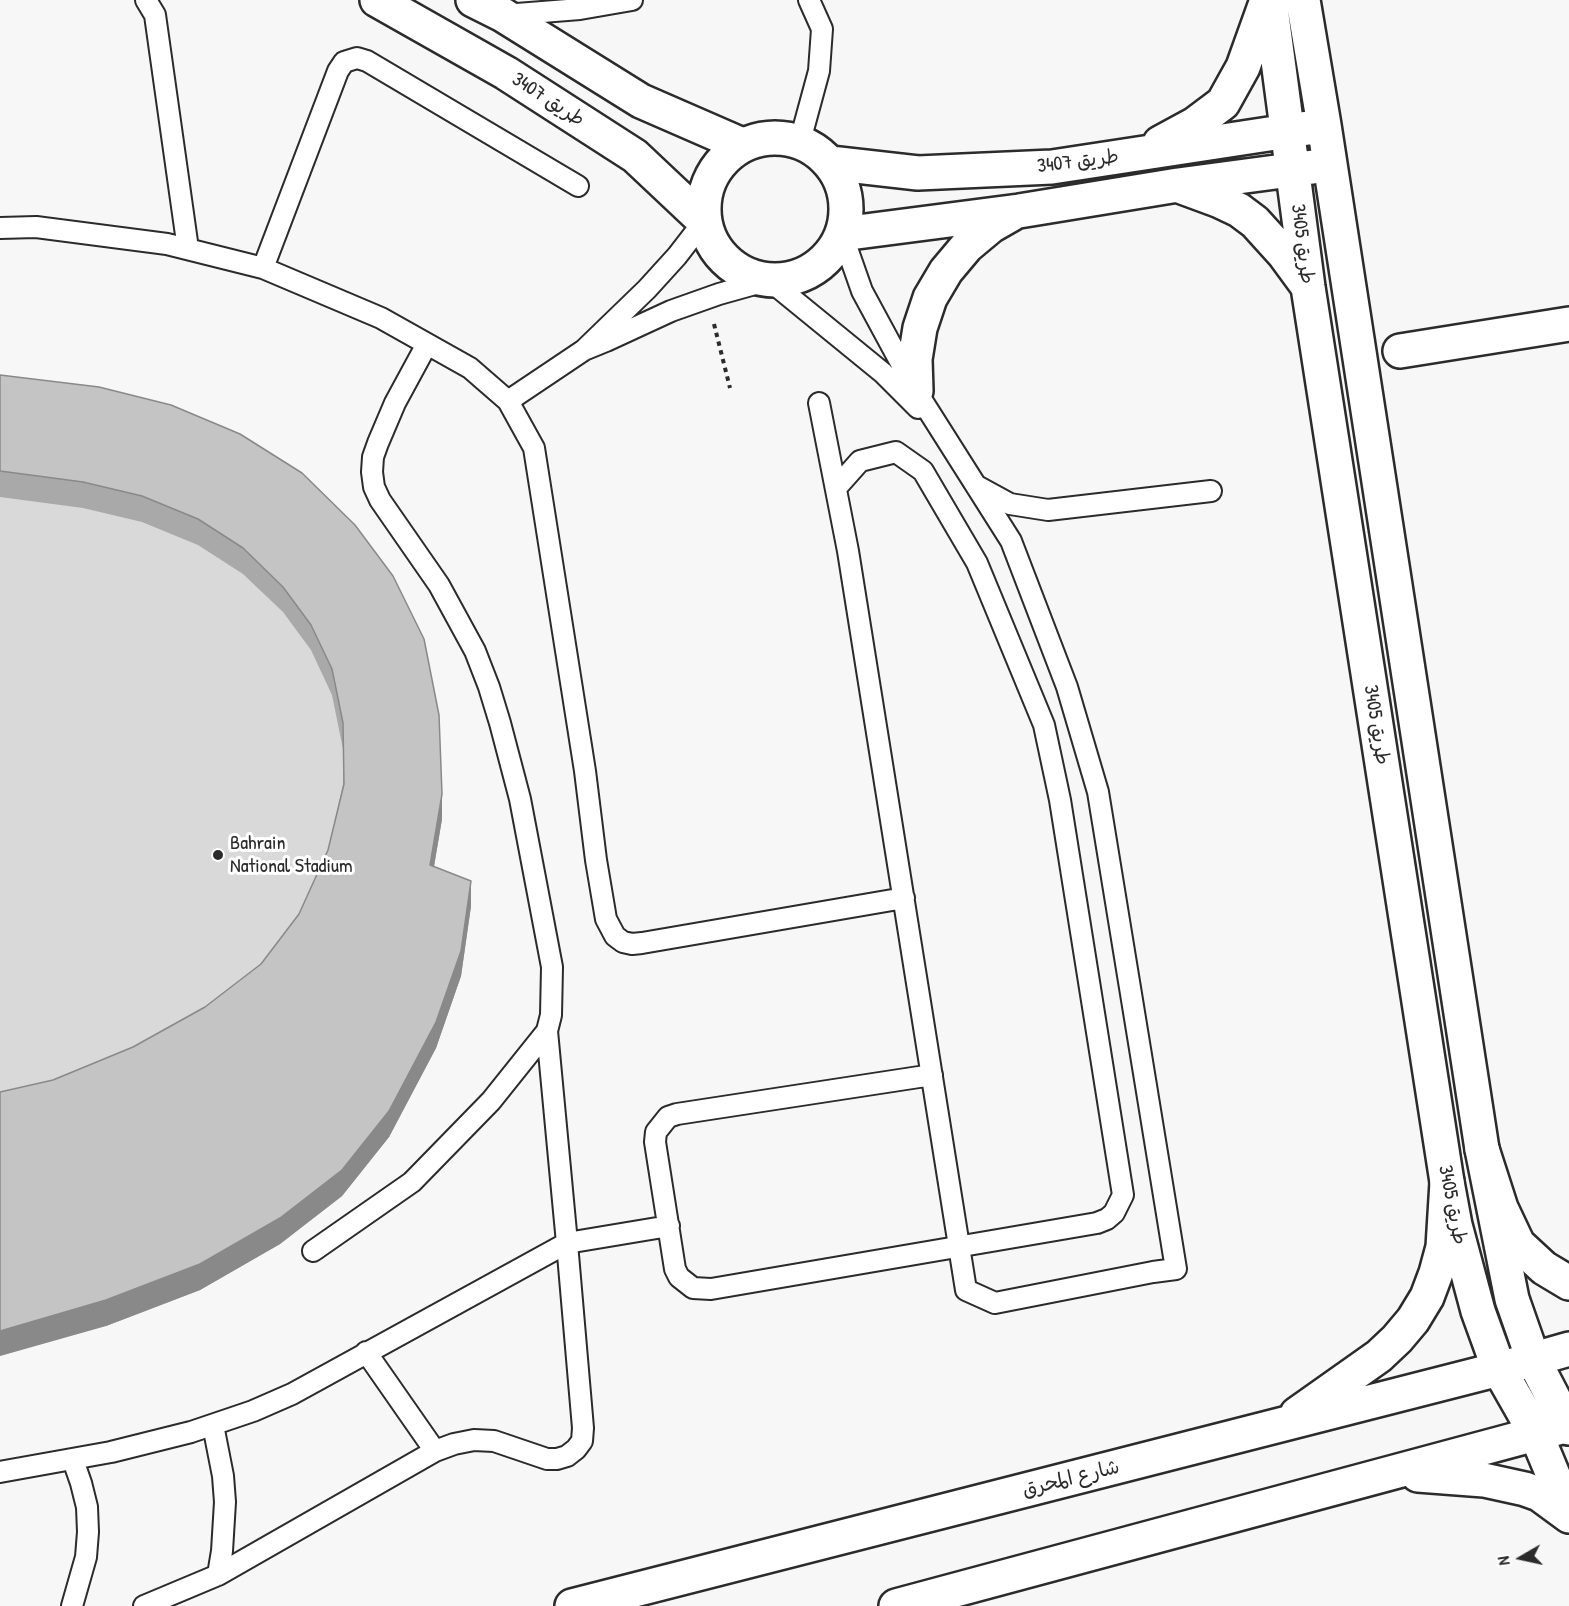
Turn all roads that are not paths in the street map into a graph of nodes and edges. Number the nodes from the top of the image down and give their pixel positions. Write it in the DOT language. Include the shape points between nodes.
graph roads {
  1 [pos="146,0"];
  2 [pos="377,0"];
  3 [pos="473,0"];
  4 [pos="632,0"];
  5 [pos="809,0"];
  6 [pos="1269,0"];
  7 [pos="1303,0"];
  8 [pos="503,15"];
  9 [pos="1324,125"];
  10 [pos="1287,131"];
  11 [pos="800,141"];
  12 [pos="742,145"];
  13 [pos="1137,154"];
  14 [pos="830,163"];
  15 [pos="1329,164"];
  16 [pos="1293,171"];
  17 [pos="579,186"];
  18 [pos="1178,186"];
  19 [pos="1019,211"];
  20 [pos="705,221"];
  21 [pos="0,228"];
  22 [pos="842,234"];
  23 [pos="188,249"];
  24 [pos="263,268"];
  25 [pos="769,280"];
  26 [pos="1308,287"];
  27 [pos="1569,324"];
  28 [pos="427,344"];
  29 [pos="584,350"];
  30 [pos="1400,351"];
  31 [pos="916,391"];
  32 [pos="508,401"];
  33 [pos="819,403"];
  34 [pos="939,429"];
  35 [pos="975,485"];
  36 [pos="836,488"];
  37 [pos="1211,491"];
  38 [pos="904,898"];
  39 [pos="547,1031"];
  40 [pos="932,1075"];
  41 [pos="1482,1149"];
  42 [pos="1447,1182"];
  43 [pos="668,1220"];
  44 [pos="567,1243"];
  45 [pos="959,1246"];
  46 [pos="313,1251"];
  47 [pos="1569,1283"];
  48 [pos="1569,1348"];
  49 [pos="366,1352"];
  50 [pos="1533,1359"];
  51 [pos="1499,1369"];
  52 [pos="213,1425"];
  53 [pos="1281,1425"];
  54 [pos="1569,1426"];
  55 [pos="1536,1434"];
  56 [pos="435,1450"];
  57 [pos="73,1460"];
  58 [pos="0,1472"];
  59 [pos="1395,1473"];
  60 [pos="1569,1514"];
  61 [pos="218,1575"];
  62 [pos="72,1606"];
  63 [pos="144,1606"];
  64 [pos="572,1606"];
  65 [pos="896,1606"];
  1 -- 23 [label="lane" via="155,15"];
  2 -- 20 [label="street, طريق 3407" via="506,73 635,156"];
  3 -- 8 [label="street"];
  4 -- 8 [label="lane"];
  5 -- 11 [label="lane" via="822,29 819,71"];
  6 -- 10 [label="street, طريق 3405"];
  6 -- 13 [label="street" via="1243,67 1223,103 1195,124"];
  7 -- 9 [label="street, طريق 3405"];
  8 -- 12 [label="street" via="641,100"];
  9 -- 10 [label="street, طريق 3407"];
  9 -- 15 [label="street, طريق 3405"];
  10 -- 13 [label="street, طريق 3407"];
  10 -- 16 [label="street, طريق 3405"];
  11 -- 12 [label="street" via="763,138"];
  11 -- 14 [label="street"];
  12 -- 20 [label="street" via="724,159 711,177 704,198"];
  13 -- 14 [label="street, طريق 3407" via="1052,167 918,173"];
  14 -- 22 [label="street" via="847,204"];
  15 -- 16 [label="street, طريق 3407"];
  15 -- 41 [label="street, طريق 3405"];
  16 -- 18 [label="street, طريق 3407"];
  16 -- 26 [label="street, طريق 3405"];
  17 -- 24 [label="lane" via="357,58 344,62 338,71"];
  18 -- 19 [label="street, طريق 3407"];
  18 -- 26 [label="street" via="1220,201 1255,222"];
  19 -- 22 [label="street, طريق 3407"];
  19 -- 31 [label="street" via="991,226 967,246 930,298 915,359"];
  20 -- 25 [label="street" via="710,239 734,268"];
  20 -- 29 [label="lane" via="647,289"];
  21 -- 23 [label="lane" via="36,226"];
  22 -- 25 [label="street" via="834,250 805,275"];
  22 -- 31 [label="lane" via="862,291"];
  23 -- 24 [label="lane"];
  24 -- 28 [label="lane" via="381,318"];
  25 -- 29 [label="lane" via="670,311"];
  25 -- 34 [label="lane" via="884,373"];
  26 -- 42 [label="street, طريق 3405"];
  27 -- 30 [label="street"];
  28 -- 32 [label="lane" via="470,368"];
  28 -- 39 [label="lane" via="378,443 372,472 374,487 458,618 489,687 520,799 552,967"];
  29 -- 32 [label="lane"];
  31 -- 34 [label="lane"];
  32 -- 38 [label="lane" via="534,448 596,860 609,928 615,936 632,944"];
  33 -- 36 [label="lane"];
  34 -- 35 [label="lane"];
  35 -- 37 [label="lane" via="1010,504 1048,510"];
  35 -- 45 [label="lane" via="1011,541 1067,687 1098,792 1176,1269 995,1303 966,1290"];
  36 -- 38 [label="lane"];
  36 -- 45 [label="lane" via="860,460 897,452 922,471 977,562 1044,725 1060,800 1123,1195 1114,1213 1097,1223"];
  38 -- 40 [label="lane"];
  39 -- 44 [label="lane"];
  39 -- 46 [label="lane" via="491,1101 412,1182"];
  40 -- 43 [label="lane" via="668,1117 656,1132 655,1142"];
  40 -- 45 [label="lane"];
  41 -- 47 [label="street" via="1501,1208 1518,1244 1544,1269"];
  41 -- 50 [label="street, طريق 3405" via="1512,1299"];
  42 -- 51 [label="street, طريق 3405" via="1466,1268"];
  42 -- 53 [label="street" via="1441,1256 1427,1298 1413,1320 1379,1356"];
  43 -- 44 [label="lane"];
  43 -- 45 [label="lane" via="675,1269 686,1283 702,1290"];
  44 -- 49 [label="lane"];
  44 -- 56 [label="lane" via="582,1441 567,1456 557,1459 494,1441 464,1442"];
  48 -- 50 [label="street, شارع المحرق"];
  49 -- 52 [label="lane" via="292,1394"];
  49 -- 56 [label="lane"];
  50 -- 51 [label="street, شارع المحرق"];
  50 -- 54 [label="street, طريق 3405"];
  51 -- 53 [label="street, شارع المحرق"];
  51 -- 55 [label="street, طريق 3405"];
  52 -- 57 [label="lane"];
  52 -- 61 [label="lane" via="225,1502"];
  53 -- 64 [label="street, شارع المحرق"];
  54 -- 55 [label="street"];
  55 -- 59 [label="street"];
  55 -- 60 [label="street, طريق 3405"];
  56 -- 61 [label="lane"];
  57 -- 58 [label="lane"];
  57 -- 62 [label="lane" via="87,1507 88,1532 86,1557"];
  59 -- 60 [label="street" via="1484,1480 1525,1489"];
  59 -- 65 [label="street"];
  61 -- 63 [label="lane"];
}
